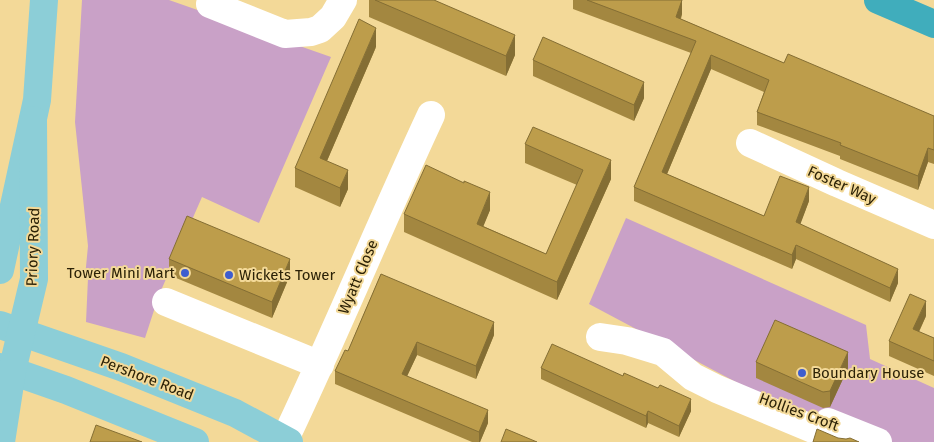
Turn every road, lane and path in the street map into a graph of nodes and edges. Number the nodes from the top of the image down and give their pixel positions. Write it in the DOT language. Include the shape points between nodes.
graph roads {
  1 [pos="44,0"];
  2 [pos="343,0"];
  3 [pos="878,0"];
  4 [pos="210,4"];
  5 [pos="934,24"];
  6 [pos="431,115"];
  7 [pos="33,120"];
  8 [pos="750,144"];
  9 [pos="934,225"];
  10 [pos="0,270"];
  11 [pos="166,302"];
  12 [pos="11,329"];
  13 [pos="600,336"];
  14 [pos="320,365"];
  15 [pos="6,369"];
  16 [pos="747,394"];
  17 [pos="287,441"];
  18 [pos="1,442"];
  19 [pos="195,442"];
  20 [pos="844,442"];
  21 [pos="878,442"];
  1 -- 7 [label="main road, Priory Road"];
  2 -- 4 [label="street" via="333,17 320,29 285,34"];
  3 -- 5 [label="highway"];
  6 -- 14 [label="street, Wyatt Close"];
  7 -- 10 [label="main road, Priory Road"];
  7 -- 12 [label="main road, Priory Road" via="34,279"];
  8 -- 9 [label="street, Foster Way"];
  11 -- 14 [label="street"];
  12 -- 15 [label="main road, Priory Road"];
  12 -- 17 [label="main road, Pershore Road" via="120,367 235,413"];
  13 -- 20 [label="street" via="663,352 693,377 709,385"];
  14 -- 17 [label="street, Wyatt Close"];
  15 -- 18 [label="main road, Priory Road"];
  15 -- 19 [label="main road"];
  16 -- 21 [label="street, Hollies Croft" via="780,402"];
}
